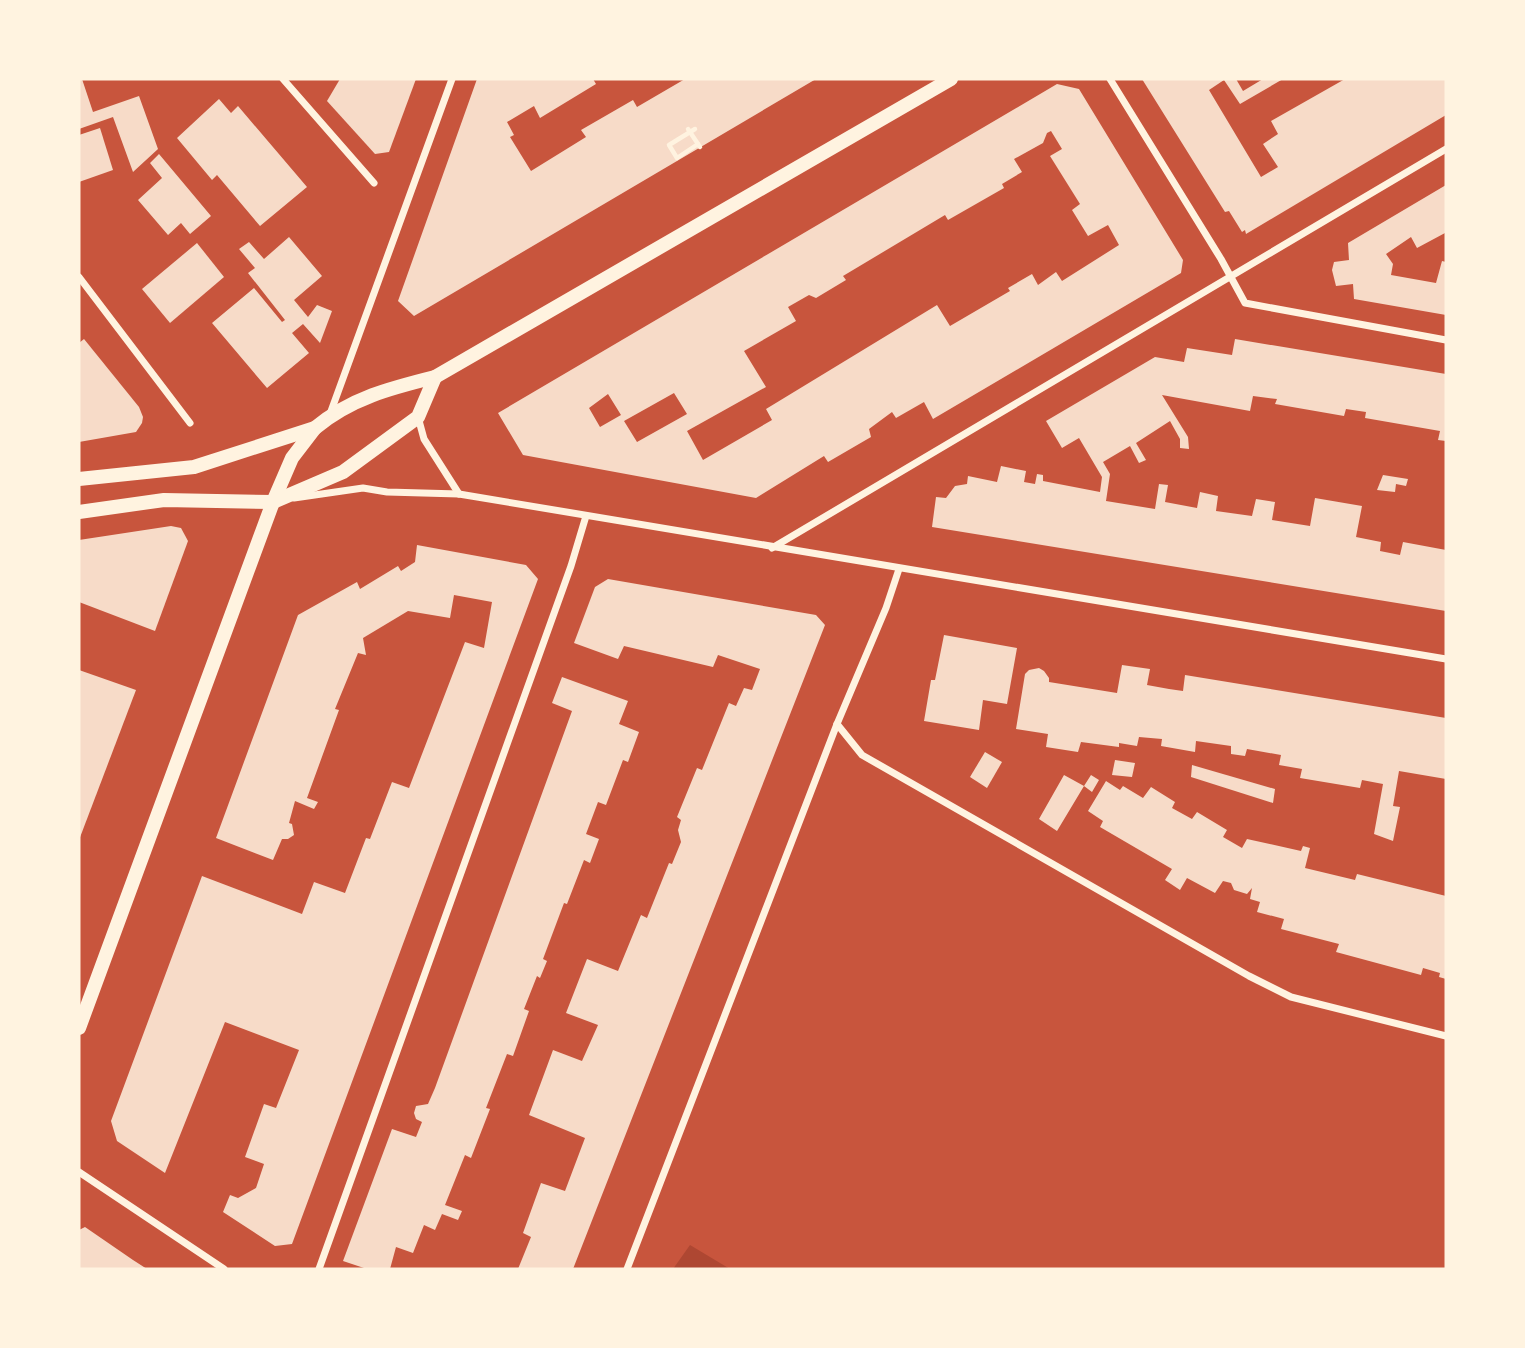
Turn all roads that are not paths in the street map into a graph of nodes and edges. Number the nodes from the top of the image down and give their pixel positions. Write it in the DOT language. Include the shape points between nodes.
graph roads {
  1 [pos="283,79"];
  2 [pos="452,79"];
  3 [pos="951,79"];
  4 [pos="1110,79"];
  5 [pos="1446,149"];
  6 [pos="374,183"];
  7 [pos="79,277"];
  8 [pos="1231,277"];
  9 [pos="1446,340"];
  10 [pos="435,377"];
  11 [pos="330,415"];
  12 [pos="418,417"];
  13 [pos="190,424"];
  14 [pos="314,428"];
  15 [pos="79,479"];
  16 [pos="459,494"];
  17 [pos="272,502"];
  18 [pos="79,512"];
  19 [pos="586,516"];
  20 [pos="772,548"];
  21 [pos="899,569"];
  22 [pos="1446,659"];
  23 [pos="837,724"];
  24 [pos="79,1028"];
  25 [pos="1446,1036"];
  26 [pos="79,1172"];
  27 [pos="224,1269"];
  28 [pos="319,1269"];
  29 [pos="627,1269"];
  1 -- 6 [label="street"];
  2 -- 11 [label="street"];
  3 -- 10 [label="main road"];
  4 -- 8 [label="street"];
  5 -- 8 [label="street"];
  7 -- 13 [label="street"];
  8 -- 9 [label="street" via="1245,303"];
  8 -- 20 [label="street"];
  10 -- 11 [label="main road" via="380,390"];
  10 -- 12 [label="main road"];
  11 -- 14 [label="main road"];
  12 -- 16 [label="street" via="424,439"];
  12 -- 17 [label="main road" via="343,472"];
  14 -- 15 [label="main road" via="194,467"];
  14 -- 17 [label="main road" via="292,458"];
  16 -- 17 [label="street" via="363,488"];
  16 -- 19 [label="street"];
  17 -- 18 [label="main road" via="164,500"];
  17 -- 24 [label="main road"];
  19 -- 20 [label="street"];
  19 -- 28 [label="street"];
  20 -- 21 [label="street"];
  21 -- 22 [label="street"];
  21 -- 23 [label="street"];
  23 -- 25 [label="street" via="862,755 1249,976 1291,997"];
  23 -- 29 [label="street"];
  26 -- 27 [label="street"];
}
